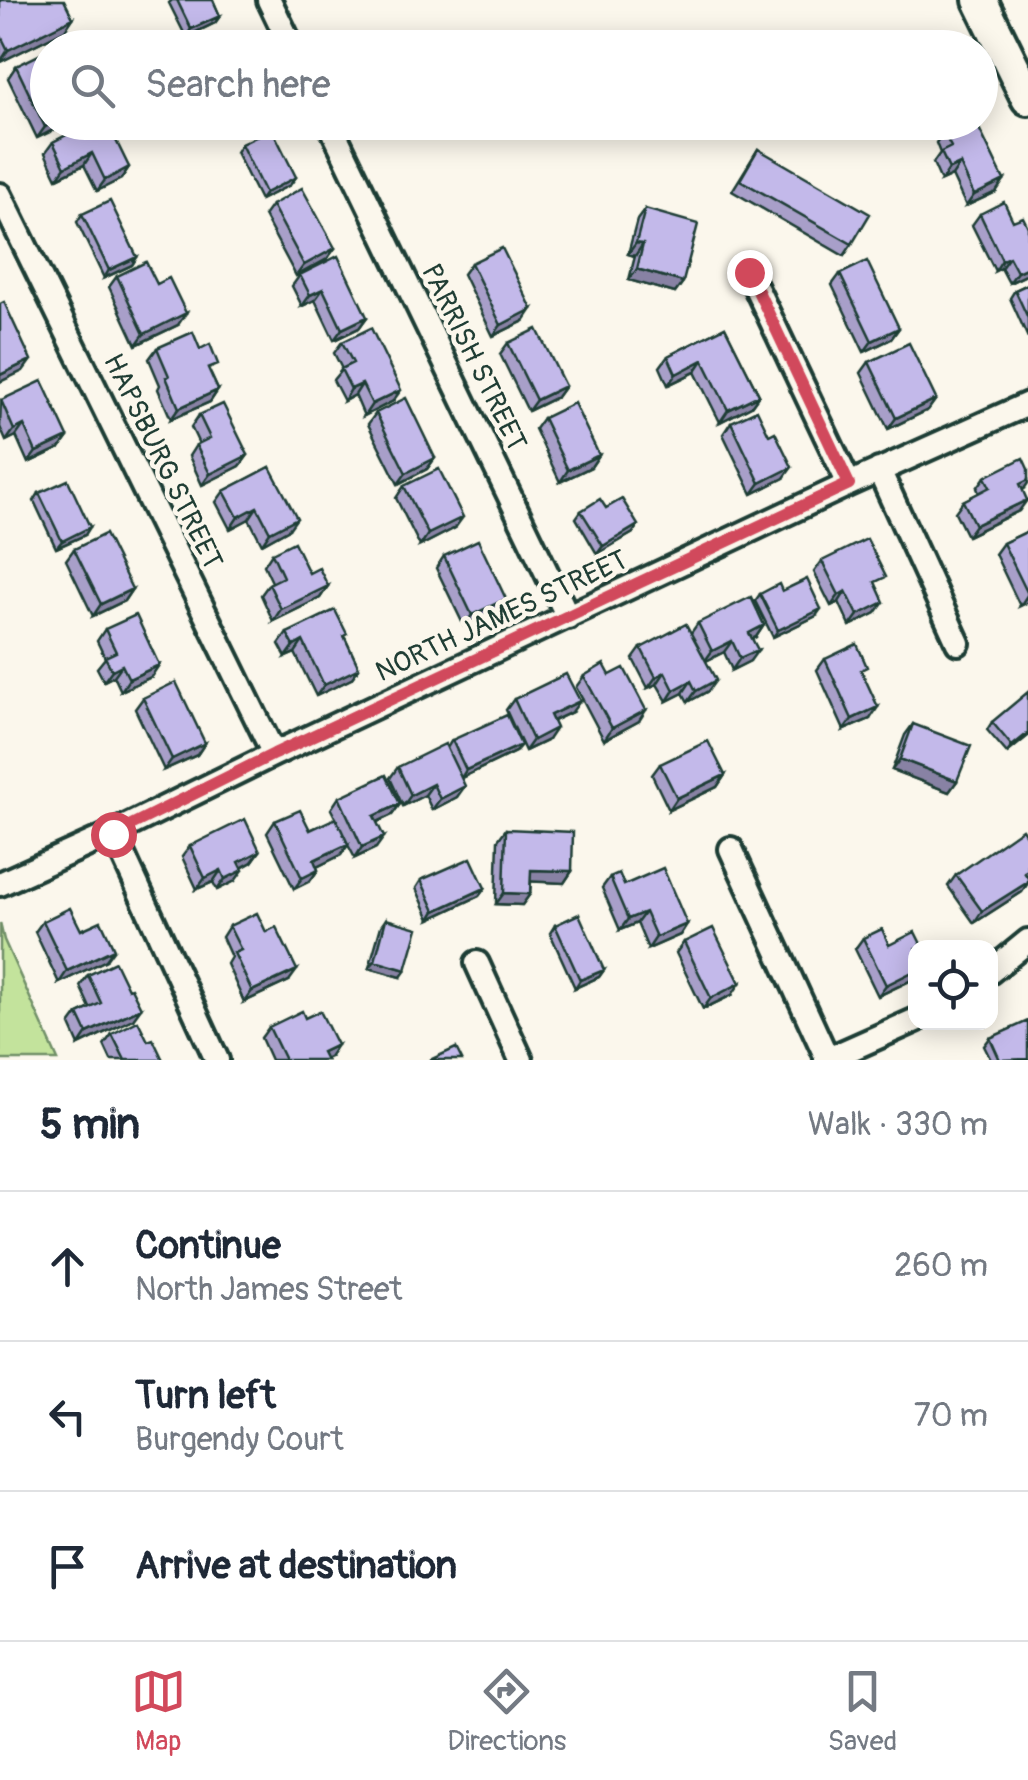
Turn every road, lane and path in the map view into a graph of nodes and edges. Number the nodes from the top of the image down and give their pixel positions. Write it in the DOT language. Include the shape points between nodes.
graph roads {
  1 [pos="270,0"];
  2 [pos="980,0"];
  3 [pos="284,30"];
  4 [pos="995,30"];
  5 [pos="998,37"];
  6 [pos="1028,98"];
  7 [pos="338,140"];
  8 [pos="0,195"];
  9 [pos="749,272"];
  10 [pos="1028,404"];
  11 [pos="879,470"];
  12 [pos="849,484"];
  13 [pos="568,617"];
  14 [pos="958,642"];
  15 [pos="274,754"];
  16 [pos="113,834"];
  17 [pos="731,848"];
  18 [pos="0,884"];
  19 [pos="1028,941"];
  20 [pos="477,963"];
  21 [pos="998,965"];
  22 [pos="908,1024"];
  23 [pos="217,1060"];
  24 [pos="521,1060"];
  25 [pos="827,1060"];
  1 -- 3 [label="street"];
  2 -- 4 [label="street"];
  5 -- 6 [label="street"];
  7 -- 13 [label="street, PARRISH STREET"];
  8 -- 15 [label="street, HAPSBURG STREET"];
  9 -- 12 [label="street"];
  10 -- 11 [label="street, NORTH JAMES STREET"];
  11 -- 12 [label="street, NORTH JAMES STREET"];
  11 -- 14 [label="street"];
  12 -- 13 [label="street, NORTH JAMES STREET"];
  13 -- 15 [label="street, NORTH JAMES STREET"];
  15 -- 16 [label="street, NORTH JAMES STREET"];
  16 -- 18 [label="street, NORTH JAMES STREET"];
  16 -- 23 [label="street"];
  17 -- 25 [label="street"];
  19 -- 21 [label="street"];
  20 -- 24 [label="street"];
  22 -- 25 [label="street"];
}
